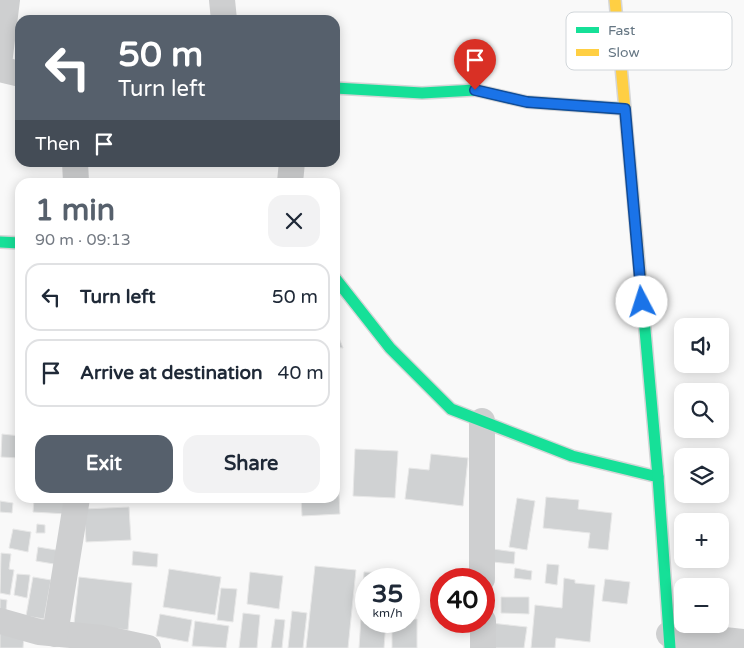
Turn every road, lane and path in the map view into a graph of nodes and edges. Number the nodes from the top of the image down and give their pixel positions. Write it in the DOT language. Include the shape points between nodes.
graph roads {
  1 [pos="7,0"];
  2 [pos="222,0"];
  3 [pos="224,15"];
  4 [pos="0,56"];
  5 [pos="0,69"];
  6 [pos="621,70"];
  7 [pos="15,73"];
  8 [pos="340,88"];
  9 [pos="625,109"];
  10 [pos="0,242"];
  11 [pos="15,243"];
  12 [pos="340,284"];
  13 [pos="482,422"];
  14 [pos="658,477"];
  15 [pos="76,503"];
  16 [pos="482,568"];
  17 [pos="0,621"];
  18 [pos="482,633"];
  19 [pos="55,634"];
  20 [pos="669,641"];
  21 [pos="744,642"];
  22 [pos="148,648"];
  23 [pos="482,648"];
  1 -- 4 [label="street"];
  2 -- 3 [label="street"];
  5 -- 7 [label="street"];
  6 -- 9 [label="street"];
  8 -- 9 [label="street" via="422,93 475,90 527,102"];
  9 -- 14 [label="street"];
  10 -- 11 [label="street"];
  12 -- 13 [label="street" via="390,348 452,410"];
  13 -- 14 [label="street" via="572,456"];
  13 -- 16 [label="street"];
  14 -- 20 [label="street"];
  15 -- 19 [label="street"];
  17 -- 19 [label="street"];
  18 -- 23 [label="street"];
  19 -- 22 [label="street" via="102,638"];
  20 -- 21 [label="street"];
}
